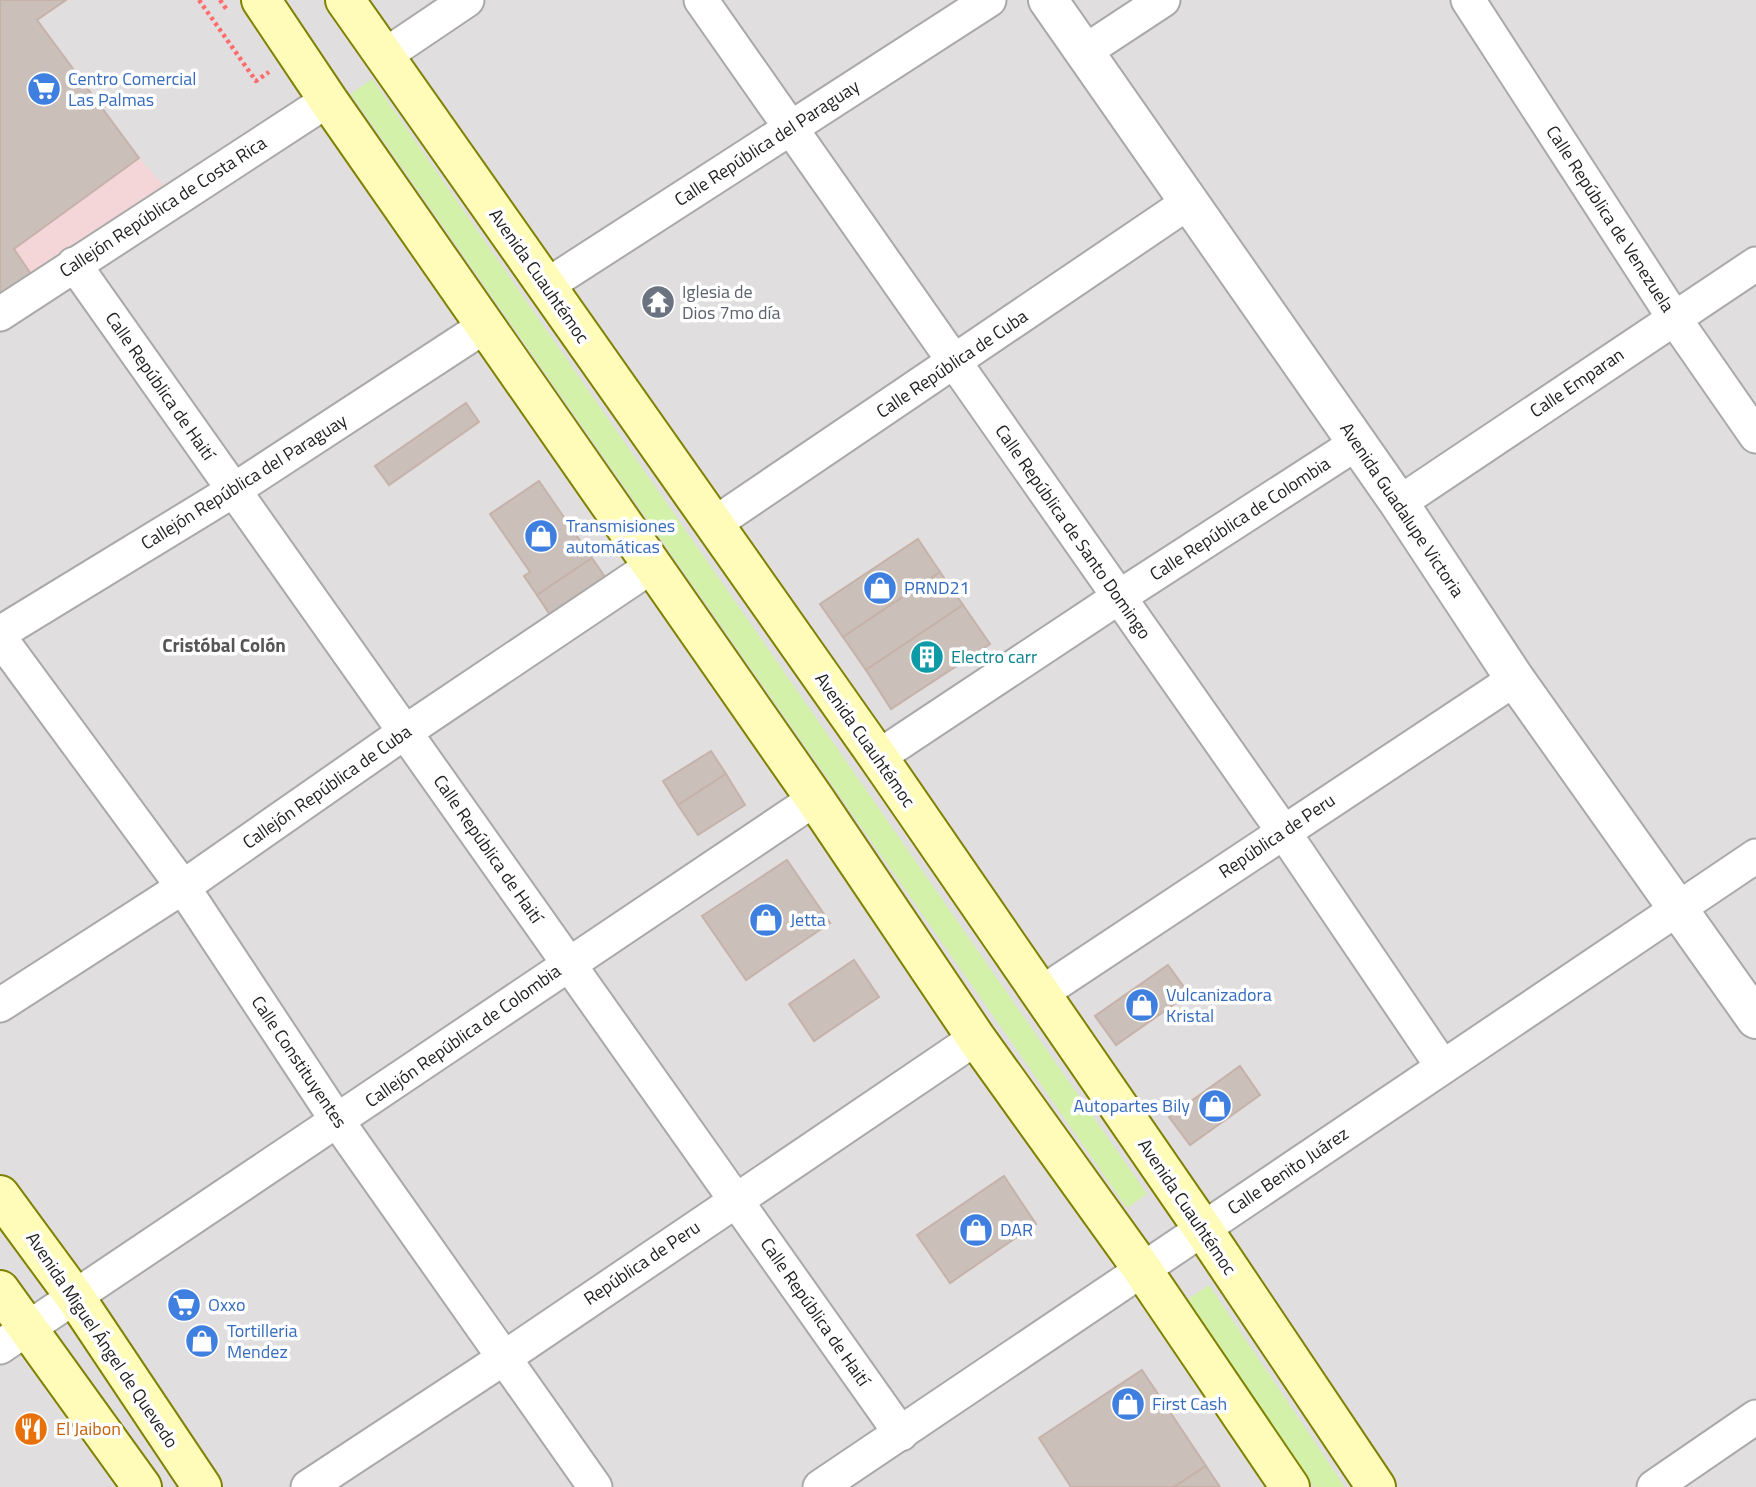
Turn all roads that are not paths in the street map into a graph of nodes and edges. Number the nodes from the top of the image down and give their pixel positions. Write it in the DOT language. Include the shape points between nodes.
graph roads {
  1 [pos="345,0"];
  2 [pos="467,0"];
  3 [pos="701,0"];
  4 [pos="989,0"];
  5 [pos="1048,0"];
  6 [pos="1163,0"];
  7 [pos="1468,0"];
  8 [pos="247,10"];
  9 [pos="1084,52"];
  10 [pos="384,56"];
  11 [pos="328,100"];
  12 [pos="791,128"];
  13 [pos="1189,202"];
  14 [pos="74,264"];
  15 [pos="1756,264"];
  16 [pos="546,286"];
  17 [pos="0,314"];
  18 [pos="1675,318"];
  19 [pos="485,326"];
  20 [pos="955,362"];
  21 [pos="1756,436"];
  22 [pos="1357,443"];
  23 [pos="234,490"];
  24 [pos="1399,503"];
  25 [pos="714,524"];
  26 [pos="652,566"];
  27 [pos="1119,597"];
  28 [pos="0,636"];
  29 [pos="1515,679"];
  30 [pos="405,732"];
  31 [pos="878,757"];
  32 [pos="815,799"];
  33 [pos="1283,831"];
  34 [pos="1756,856"];
  35 [pos="183,887"];
  36 [pos="1679,908"];
  37 [pos="569,963"];
  38 [pos="1040,994"];
  39 [pos="0,1005"];
  40 [pos="1756,1019"];
  41 [pos="976,1038"];
  42 [pos="1442,1066"];
  43 [pos="338,1122"];
  44 [pos="0,1195"];
  45 [pos="735,1199"];
  46 [pos="1203,1229"];
  47 [pos="1142,1269"];
  48 [pos="0,1290"];
  49 [pos="75,1297"];
  50 [pos="14,1338"];
  51 [pos="504,1358"];
  52 [pos="1756,1417"];
  53 [pos="901,1434"];
  54 [pos="142,1487"];
  55 [pos="202,1487"];
  56 [pos="308,1487"];
  57 [pos="595,1487"];
  58 [pos="820,1487"];
  59 [pos="1290,1487"];
  60 [pos="1376,1487"];
  61 [pos="1654,1487"];
  1 -- 10 [label="main road, Avenida Cuauhtémoc"];
  2 -- 10 [label="street"];
  3 -- 12 [label="street, Calle República de Santo Domingo"];
  4 -- 12 [label="street, Calle República del Paraguay"];
  5 -- 9 [label="street, Avenida Guadalupe Victoria"];
  6 -- 9 [label="street"];
  7 -- 18 [label="street, Calle República de Venezuela"];
  8 -- 11 [label="main road"];
  9 -- 13 [label="street, Avenida Guadalupe Victoria"];
  10 -- 16 [label="main road, Avenida Cuauhtémoc"];
  11 -- 14 [label="street, Callejón República de Costa Rica"];
  11 -- 19 [label="main road"];
  12 -- 16 [label="street, Calle República del Paraguay"];
  12 -- 20 [label="street, Calle República de Santo Domingo"];
  13 -- 20 [label="street, Calle República de Cuba"];
  13 -- 22 [label="street, Avenida Guadalupe Victoria"];
  14 -- 17 [label="street, Callejón República de Costa Rica"];
  14 -- 23 [label="street, Calle República de Haití"];
  15 -- 18 [label="street, Calle Emparan"];
  16 -- 25 [label="main road, Avenida Cuauhtémoc"];
  18 -- 21 [label="street, Calle República de Venezuela"];
  18 -- 24 [label="street, Calle Emparan"];
  19 -- 23 [label="street, Callejón República del Paraguay"];
  19 -- 26 [label="main road"];
  20 -- 25 [label="street, Calle República de Cuba"];
  20 -- 27 [label="street, Calle República de Santo Domingo"];
  22 -- 24 [label="street, Avenida Guadalupe Victoria"];
  22 -- 27 [label="street, Calle República de Colombia"];
  23 -- 28 [label="street, Callejón República del Paraguay"];
  23 -- 30 [label="street, Calle República de Haití"];
  24 -- 29 [label="street, Avenida Guadalupe Victoria"];
  25 -- 31 [label="main road, Avenida Cuauhtémoc"];
  26 -- 30 [label="street, Callejón República de Cuba"];
  26 -- 32 [label="main road"];
  27 -- 31 [label="street, Calle República de Colombia"];
  27 -- 33 [label="street, Calle República de Santo Domingo"];
  28 -- 35 [label="street, Calle Constituyentes"];
  29 -- 33 [label="street, República de Peru"];
  29 -- 36 [label="street, Avenida Guadalupe Victoria"];
  30 -- 35 [label="street, Callejón República de Cuba"];
  30 -- 37 [label="street, Calle República de Haití"];
  31 -- 38 [label="main road, Avenida Cuauhtémoc"];
  32 -- 37 [label="street, Callejón República de Colombia"];
  32 -- 41 [label="main road"];
  33 -- 38 [label="street, República de Peru"];
  33 -- 42 [label="street, Calle República de Santo Domingo"];
  34 -- 36 [label="street, Calle Benito Juárez"];
  35 -- 39 [label="street, Callejón República de Cuba"];
  35 -- 43 [label="street, Calle Constituyentes"];
  36 -- 40 [label="street, Avenida Guadalupe Victoria"];
  36 -- 42 [label="street, Calle Benito Juárez"];
  37 -- 43 [label="street, Callejón República de Colombia"];
  37 -- 45 [label="street, Calle República de Haití"];
  38 -- 46 [label="main road, Avenida Cuauhtémoc"];
  41 -- 45 [label="street, República de Peru"];
  41 -- 47 [label="main road"];
  42 -- 46 [label="street, Calle Benito Juárez"];
  43 -- 49 [label="street, Callejón República de Colombia"];
  43 -- 51 [label="street, Calle Constituyentes"];
  44 -- 49 [label="main road, Avenida Miguel Ángel de Quevedo"];
  45 -- 51 [label="street, República de Peru"];
  45 -- 53 [label="street, Calle República de Haití"];
  46 -- 47 [label="street, Calle Benito Juárez"];
  46 -- 60 [label="main road, Avenida Cuauhtémoc"];
  47 -- 53 [label="street, Calle Benito Juárez"];
  47 -- 59 [label="main road"];
  48 -- 50 [label="main road"];
  49 -- 50 [label="street, Callejón República de Colombia"];
  49 -- 55 [label="main road, Avenida Miguel Ángel de Quevedo"];
  50 -- 54 [label="main road"];
  51 -- 56 [label="street, República de Peru"];
  51 -- 57 [label="street, Calle Constituyentes"];
  52 -- 61 [label="street"];
  53 -- 58 [label="street, Calle Benito Juárez"];
}
